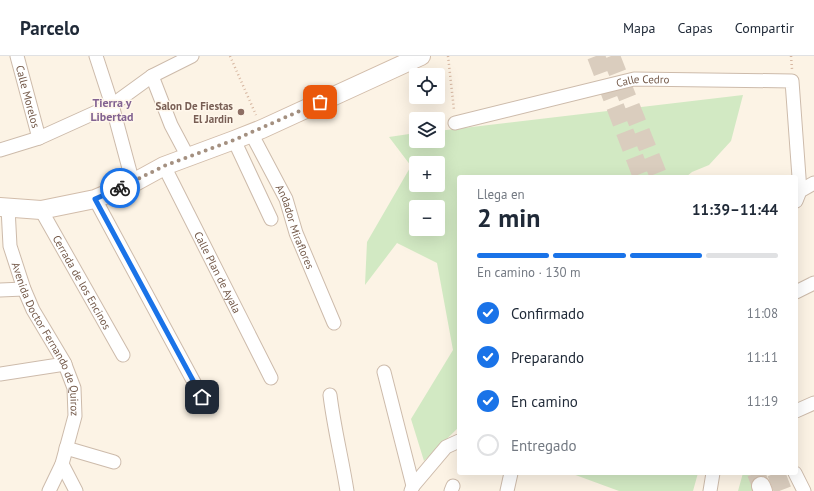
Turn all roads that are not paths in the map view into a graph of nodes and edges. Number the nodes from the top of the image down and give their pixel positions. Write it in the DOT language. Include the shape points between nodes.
graph roads {
  1 [pos="17,56"];
  2 [pos="96,56"];
  3 [pos="192,56"];
  4 [pos="421,56"];
  5 [pos="169,61"];
  6 [pos="152,76"];
  7 [pos="112,105"];
  8 [pos="455,123"];
  9 [pos="256,131"];
  10 [pos="38,138"];
  11 [pos="234,140"];
  12 [pos="0,150"];
  13 [pos="188,157"];
  14 [pos="164,166"];
  15 [pos="797,175"];
  16 [pos="133,183"];
  17 [pos="814,183"];
  18 [pos="798,196"];
  19 [pos="95,199"];
  20 [pos="4,207"];
  21 [pos="41,210"];
  22 [pos="271,219"];
  23 [pos="814,283"];
  24 [pos="24,289"];
  25 [pos="0,290"];
  26 [pos="798,291"];
  27 [pos="334,323"];
  28 [pos="123,355"];
  29 [pos="65,364"];
  30 [pos="384,372"];
  31 [pos="0,374"];
  32 [pos="271,378"];
  33 [pos="330,396"];
  34 [pos="202,397"];
  35 [pos="814,403"];
  36 [pos="798,411"];
  37 [pos="457,442"];
  38 [pos="66,448"];
  39 [pos="114,462"];
  40 [pos="62,464"];
  41 [pos="511,475"];
  42 [pos="713,475"];
  43 [pos="796,475"];
  44 [pos="412,488"];
  45 [pos="49,491"];
  46 [pos="76,491"];
  47 [pos="347,491"];
  48 [pos="507,491"];
  49 [pos="710,491"];
  50 [pos="804,491"];
  1 -- 10 [label="street, Calle Morelos"];
  2 -- 7 [label="street"];
  3 -- 5 [label="street"];
  4 -- 9 [label="street"];
  5 -- 6 [label="street"];
  6 -- 7 [label="street"];
  6 -- 13 [label="street" via="171,125"];
  7 -- 10 [label="street"];
  7 -- 16 [label="street"];
  8 -- 15 [label="street, Calle Cedro" via="634,78 792,81"];
  9 -- 11 [label="street"];
  9 -- 27 [label="street, Andador Miraflores" via="286,199 296,233"];
  10 -- 12 [label="street"];
  11 -- 13 [label="street"];
  11 -- 22 [label="street"];
  13 -- 14 [label="street"];
  14 -- 16 [label="street"];
  14 -- 32 [label="street, Calle Plan de Ayala"];
  16 -- 19 [label="street"];
  17 -- 18 [label="street"];
  19 -- 21 [label="street"];
  19 -- 34 [label="street"];
  20 -- 21 [label="street"];
  20 -- 24 [label="street, Avenida Doctor Fernando de Quiroz" via="10,246"];
  21 -- 28 [label="street, Cerrada de los Encinos"];
  23 -- 26 [label="street"];
  24 -- 25 [label="street"];
  24 -- 29 [label="street, Avenida Doctor Fernando de Quiroz" via="33,310"];
  29 -- 31 [label="street"];
  29 -- 38 [label="street, Avenida Doctor Fernando de Quiroz" via="74,388 75,416"];
  30 -- 44 [label="street"];
  33 -- 47 [label="street"];
  35 -- 36 [label="street"];
  37 -- 44 [label="street" via="446,447"];
  38 -- 39 [label="street"];
  38 -- 40 [label="street, Avenida Doctor Fernando de Quiroz"];
  40 -- 45 [label="street, Avenida Doctor Fernando de Quiroz"];
  40 -- 46 [label="street"];
  41 -- 48 [label="street"];
  42 -- 49 [label="street"];
  43 -- 50 [label="street"];
}
